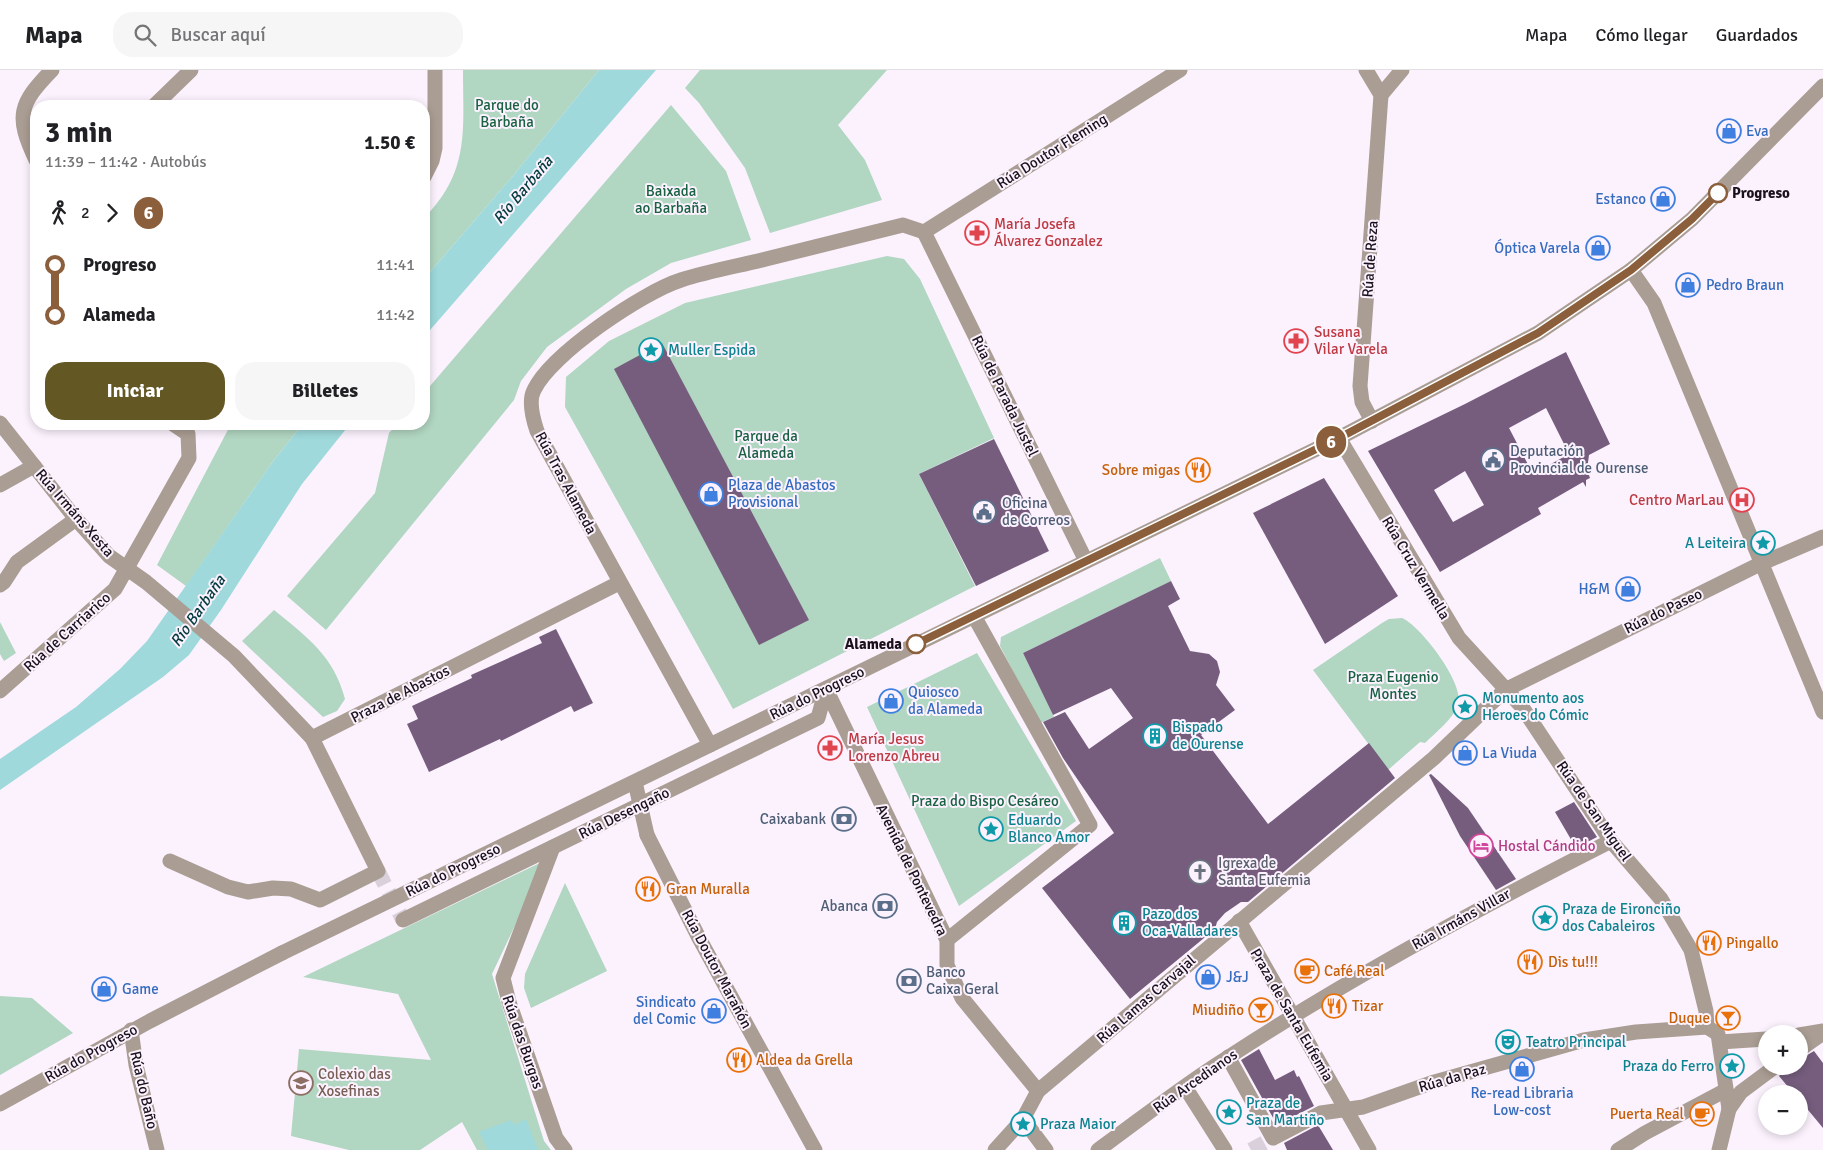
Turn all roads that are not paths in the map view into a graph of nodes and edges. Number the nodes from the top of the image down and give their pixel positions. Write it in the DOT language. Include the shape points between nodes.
graph roads {
  1 [pos="52,70"];
  2 [pos="191,70"];
  3 [pos="435,70"];
  4 [pos="1180,70"];
  5 [pos="1366,70"];
  6 [pos="1402,70"];
  7 [pos="1823,86"];
  8 [pos="1381,95"];
  9 [pos="160,100"];
  10 [pos="30,146"];
  11 [pos="430,165"];
  12 [pos="924,232"];
  13 [pos="1631,270"];
  14 [pos="1372,421"];
  15 [pos="0,423"];
  16 [pos="191,430"];
  17 [pos="1339,438"];
  18 [pos="34,466"];
  19 [pos="0,486"];
  20 [pos="76,519"];
  21 [pos="1823,537"];
  22 [pos="1086,561"];
  23 [pos="1760,564"];
  24 [pos="127,568"];
  25 [pos="620,583"];
  26 [pos="0,586"];
  27 [pos="974,616"];
  28 [pos="826,689"];
  29 [pos="1505,690"];
  30 [pos="0,691"];
  31 [pos="1823,712"];
  32 [pos="312,738"];
  33 [pos="710,745"];
  34 [pos="635,782"];
  35 [pos="1611,841"];
  36 [pos="553,847"];
  37 [pos="170,861"];
  38 [pos="403,920"];
  39 [pos="1238,921"];
  40 [pos="947,940"];
  41 [pos="1294,1016"];
  42 [pos="1707,1027"];
  43 [pos="131,1030"];
  44 [pos="1823,1032"];
  45 [pos="1808,1034"];
  46 [pos="1758,1040"];
  47 [pos="1720,1042"];
  48 [pos="1808,1043"];
  49 [pos="1228,1057"];
  50 [pos="1764,1075"];
  51 [pos="1185,1087"];
  52 [pos="1726,1090"];
  53 [pos="1038,1092"];
  54 [pos="0,1104"];
  55 [pos="1346,1109"];
  56 [pos="1730,1109"];
  57 [pos="1023,1119"];
  58 [pos="158,1150"];
  59 [pos="565,1150"];
  60 [pos="815,1150"];
  61 [pos="995,1150"];
  62 [pos="1046,1150"];
  63 [pos="1098,1150"];
  64 [pos="1225,1150"];
  65 [pos="1369,1150"];
  66 [pos="1618,1150"];
  67 [pos="1720,1150"];
  1 -- 10 [label="street" via="28,96 24,107 24,132"];
  2 -- 9 [label="street"];
  3 -- 11 [label="street" via="434,148"];
  4 -- 12 [label="street, Rúa Doutor Fleming"];
  5 -- 8 [label="street"];
  6 -- 8 [label="street"];
  7 -- 13 [label="street, Rúa do Progreso" via="1692,219"];
  8 -- 14 [label="street, Rúa de Reza" via="1360,386 1362,402"];
  12 -- 22 [label="street, Rúa de Parada Justel"];
  12 -- 25 [label="street, Rúa Tras Alameda" via="903,225 680,280 597,328 541,378 532,392 532,416 537,431"];
  13 -- 14 [label="street, Rúa do Progreso" via="1538,333"];
  13 -- 23 [label="street" via="1654,303"];
  14 -- 17 [label="street, Rúa do Progreso"];
  15 -- 18 [label="street, Rúa Irmáns Xesta"];
  16 -- 24 [label="street, Rúa de Carriarico" via="189,458"];
  17 -- 22 [label="street, Rúa do Progreso"];
  17 -- 29 [label="street, Rúa Cruz Vermella" via="1459,638"];
  18 -- 19 [label="street"];
  18 -- 20 [label="street, Rúa Irmáns Xesta"];
  20 -- 24 [label="street, Rúa Irmáns Xesta" via="109,556"];
  20 -- 26 [label="street" via="17,562"];
  21 -- 23 [label="street, Rúa do Paseo"];
  22 -- 27 [label="street, Rúa do Progreso"];
  23 -- 29 [label="street, Rúa do Paseo"];
  23 -- 31 [label="street"];
  24 -- 30 [label="street, Rúa de Carriarico" via="107,598"];
  24 -- 32 [label="street, Rúa Irmáns Xesta" via="234,656"];
  25 -- 32 [label="street, Praza de Abastos"];
  25 -- 33 [label="street, Rúa Tras Alameda"];
  27 -- 28 [label="street, Rúa do Progreso"];
  27 -- 40 [label="street" via="1090,825"];
  28 -- 33 [label="street, Rúa do Progreso"];
  28 -- 36 [label="street, Rúa Desengaño" via="818,718"];
  28 -- 40 [label="street, Avenida de Pontevedra"];
  29 -- 35 [label="street, Rúa de San Miguel" via="1522,707"];
  29 -- 39 [label="street, Rúa Lamas Carvajal" via="1434,758"];
  32 -- 37 [label="street" via="378,871 320,900 291,889 248,892 228,887"];
  33 -- 34 [label="street, Rúa do Progreso, bridge"];
  34 -- 43 [label="street, Rúa do Progreso, bridge"];
  34 -- 60 [label="street, Rúa Doutor Marañón, bridge" via="647,835"];
  35 -- 41 [label="street, Rúa Irmáns Villar" via="1441,928"];
  35 -- 42 [label="street, Rúa de San Miguel" via="1661,899 1691,950"];
  36 -- 38 [label="street, Rúa Desengaño"];
  36 -- 59 [label="street, Rúa das Burgas" via="503,978 556,1138"];
  39 -- 41 [label="street, Praza de Santa Eufemia"];
  39 -- 53 [label="street, Rúa Lamas Carvajal"];
  40 -- 53 [label="street, Avenida de Pontevedra" via="946,964 962,998"];
  41 -- 49 [label="street, Rúa Arcedianos"];
  41 -- 55 [label="street, Praza de Santa Eufemia"];
  42 -- 47 [label="street" via="1718,1034"];
  42 -- 55 [label="street, Rúa da Paz" via="1584,1040 1431,1083 1363,1107"];
  43 -- 54 [label="street, Rúa do Progreso"];
  43 -- 58 [label="street, Rúa do Baño" via="136,1065"];
  44 -- 45 [label="street"];
  44 -- 48 [label="street"];
  46 -- 47 [label="street"];
  47 -- 52 [label="street"];
  49 -- 51 [label="street, Rúa Arcedianos"];
  49 -- 55 [label="street, Rúa da Paz" via="1273,1138 1321,1113"];
  50 -- 56 [label="street" via="1741,1092"];
  51 -- 63 [label="street, Rúa Arcedianos"];
  51 -- 64 [label="street"];
  52 -- 56 [label="street"];
  52 -- 66 [label="street"];
  53 -- 57 [label="street, Rúa Lamas Carvajal"];
  55 -- 65 [label="street, Praza de Santa Eufemia"];
  56 -- 67 [label="street"];
  57 -- 61 [label="street, Rúa Lamas Carvajal"];
  57 -- 62 [label="street"];
}
